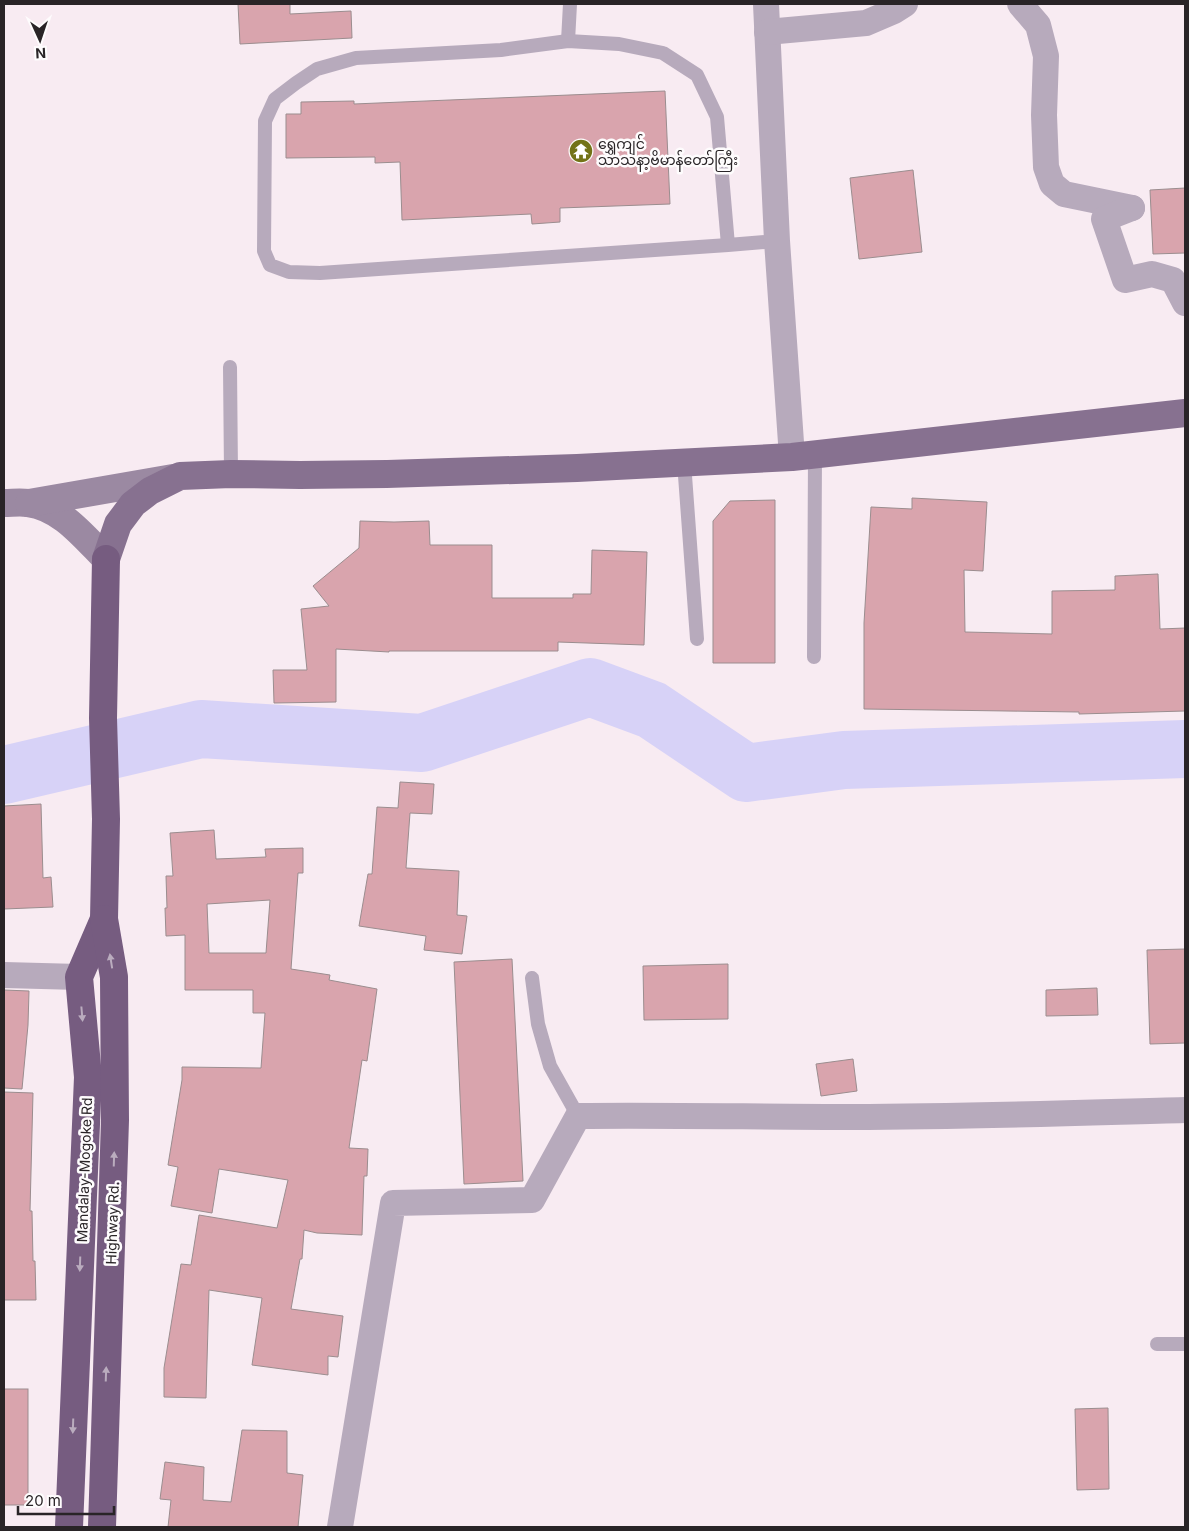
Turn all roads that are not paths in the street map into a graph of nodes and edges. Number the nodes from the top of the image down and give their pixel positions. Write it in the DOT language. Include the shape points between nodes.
graph roads {
  1 [pos="570,4"];
  2 [pos="766,4"];
  3 [pos="905,4"];
  4 [pos="1020,4"];
  5 [pos="767,32"];
  6 [pos="568,41"];
  7 [pos="777,241"];
  8 [pos="728,245"];
  9 [pos="1185,303"];
  10 [pos="230,367"];
  11 [pos="1185,413"];
  12 [pos="803,456"];
  13 [pos="684,462"];
  14 [pos="231,474"];
  15 [pos="180,476"];
  16 [pos="16,503"];
  17 [pos="106,559"];
  18 [pos="697,639"];
  19 [pos="814,657"];
  20 [pos="104,919"];
  21 [pos="4,976"];
  22 [pos="79,977"];
  23 [pos="532,978"];
  24 [pos="1185,1110"];
  25 [pos="578,1116"];
  26 [pos="1157,1344"];
  27 [pos="1185,1344"];
  28 [pos="69,1527"];
  29 [pos="102,1527"];
  30 [pos="340,1527"];
  1 -- 6 [label="lane"];
  2 -- 5 [label="street"];
  3 -- 5 [label="street" via="866,23"];
  4 -- 9 [label="street" via="1038,25 1046,56 1046,167 1052,184 1064,194 1132,208 1104,219 1125,280 1152,274 1174,280"];
  5 -- 7 [label="street"];
  6 -- 8 [label="lane" via="619,44 663,53 697,76 717,117"];
  6 -- 8 [label="lane" via="501,50 356,58 317,69 296,82 275,99 265,121 264,251 270,265 289,272 320,273"];
  7 -- 8 [label="lane"];
  7 -- 12 [label="street"];
  10 -- 14 [label="lane"];
  11 -- 12 [label="main road"];
  12 -- 13 [label="main road"];
  12 -- 19 [label="lane"];
  13 -- 14 [label="main road" via="387,474"];
  13 -- 18 [label="lane"];
  14 -- 15 [label="main road"];
  15 -- 16 [label="street"];
  15 -- 17 [label="main road" via="133,504 118,524"];
  16 -- 17 [label="street" via="51,510 68,521"];
  17 -- 20 [label="highway, Mandalay-Mogoke Rd"];
  20 -- 22 [label="highway, Mandalay-Mogoke Rd"];
  29 -- 20 [label="highway, Highway Rd., one-way" via="115,1120 114,977"];
  21 -- 22 [label="street"];
  22 -- 28 [label="highway, Mandalay-Mogoke Rd, one-way" via="88,1077"];
  23 -- 25 [label="lane" via="538,1024 550,1066"];
  24 -- 25 [label="street" via="854,1117"];
  25 -- 30 [label="street" via="532,1200 392,1203"];
  26 -- 27 [label="lane"];
}
